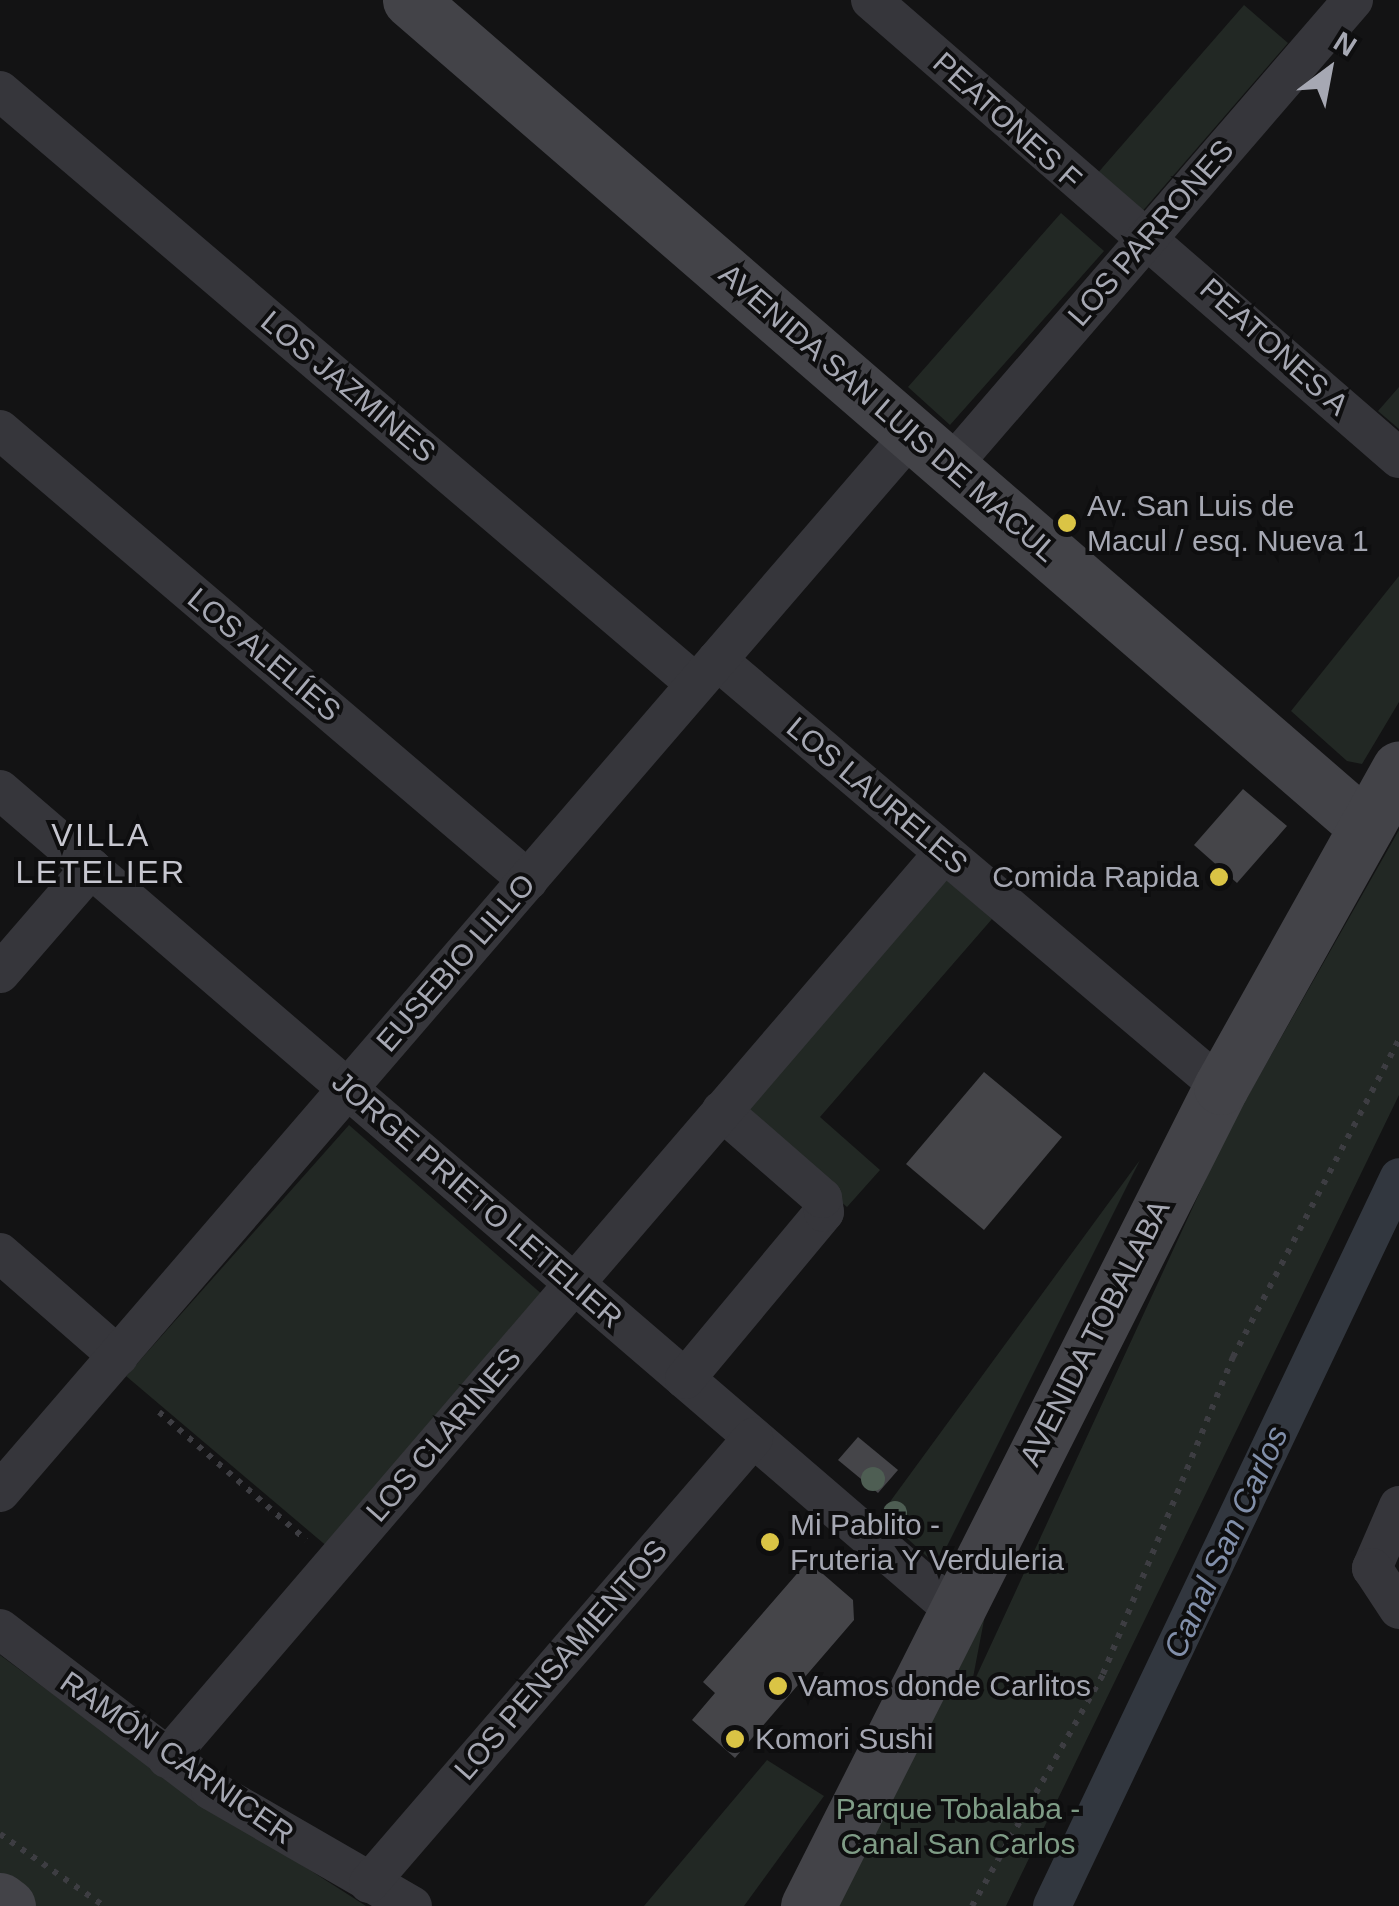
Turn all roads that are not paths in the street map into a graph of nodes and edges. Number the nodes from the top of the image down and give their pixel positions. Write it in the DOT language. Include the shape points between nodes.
graph roads {
  1 [pos="410,0"];
  2 [pos="871,0"];
  3 [pos="1333,7"];
  4 [pos="0,90"];
  5 [pos="1146,239"];
  6 [pos="0,430"];
  7 [pos="931,450"];
  8 [pos="1399,458"];
  9 [pos="707,672"];
  10 [pos="1399,768"];
  11 [pos="0,790"];
  12 [pos="1366,827"];
  13 [pos="944,853"];
  14 [pos="91,868"];
  15 [pos="528,880"];
  16 [pos="0,973"];
  17 [pos="1221,1087"];
  18 [pos="348,1089"];
  19 [pos="722,1111"];
  20 [pos="0,1253"];
  21 [pos="574,1284"];
  22 [pos="118,1356"];
  23 [pos="684,1379"];
  24 [pos="754,1438"];
  25 [pos="0,1492"];
  26 [pos="1399,1506"];
  27 [pos="1399,1609"];
  28 [pos="954,1610"];
  29 [pos="0,1630"];
  30 [pos="167,1758"];
  31 [pos="370,1883"];
  32 [pos="0,1900"];
  33 [pos="8,1906"];
  34 [pos="412,1906"];
  35 [pos="808,1906"];
  1 -- 7 [label="main road, AVENIDA SAN LUIS DE MACUL"];
  2 -- 5 [label="street, PEATONES F"];
  3 -- 5 [label="street, LOS PARRONES"];
  4 -- 9 [label="street, LOS JAZMINES"];
  5 -- 7 [label="street, LOS PARRONES"];
  5 -- 8 [label="street, PEATONES A"];
  6 -- 15 [label="street, LOS ALELÍES"];
  7 -- 9 [label="street, EUSEBIO LILLO"];
  7 -- 12 [label="main road, AVENIDA SAN LUIS DE MACUL"];
  9 -- 13 [label="street, LOS LAURELES"];
  9 -- 15 [label="street, EUSEBIO LILLO"];
  10 -- 12 [label="main road, AVENIDA TOBALABA"];
  11 -- 14 [label="street, JORGE PRIETO LETELIER"];
  12 -- 17 [label="main road, AVENIDA TOBALABA"];
  13 -- 17 [label="street, LOS LAURELES"];
  13 -- 19 [label="street, LOS CLARINES"];
  14 -- 16 [label="street"];
  14 -- 18 [label="street, JORGE PRIETO LETELIER"];
  15 -- 18 [label="street, EUSEBIO LILLO"];
  17 -- 28 [label="main road, AVENIDA TOBALABA"];
  18 -- 21 [label="street, JORGE PRIETO LETELIER"];
  18 -- 22 [label="street, EUSEBIO LILLO"];
  19 -- 21 [label="street, LOS CLARINES"];
  19 -- 23 [label="street" via="822,1198 824,1212"];
  20 -- 22 [label="street"];
  21 -- 23 [label="street, JORGE PRIETO LETELIER"];
  21 -- 30 [label="street, LOS CLARINES"];
  22 -- 25 [label="street, EUSEBIO LILLO"];
  23 -- 24 [label="street, JORGE PRIETO LETELIER"];
  24 -- 28 [label="street, JORGE PRIETO LETELIER"];
  24 -- 31 [label="street, LOS PENSAMIENTOS"];
  26 -- 27 [label="street" via="1374,1560 1373,1578"];
  28 -- 35 [label="main road, AVENIDA TOBALABA"];
  29 -- 30 [label="street, RAMÓN CARNICER"];
  30 -- 31 [label="street, RAMÓN CARNICER"];
  31 -- 34 [label="street, RAMÓN CARNICER"];
  32 -- 33 [label="main road"];
}
